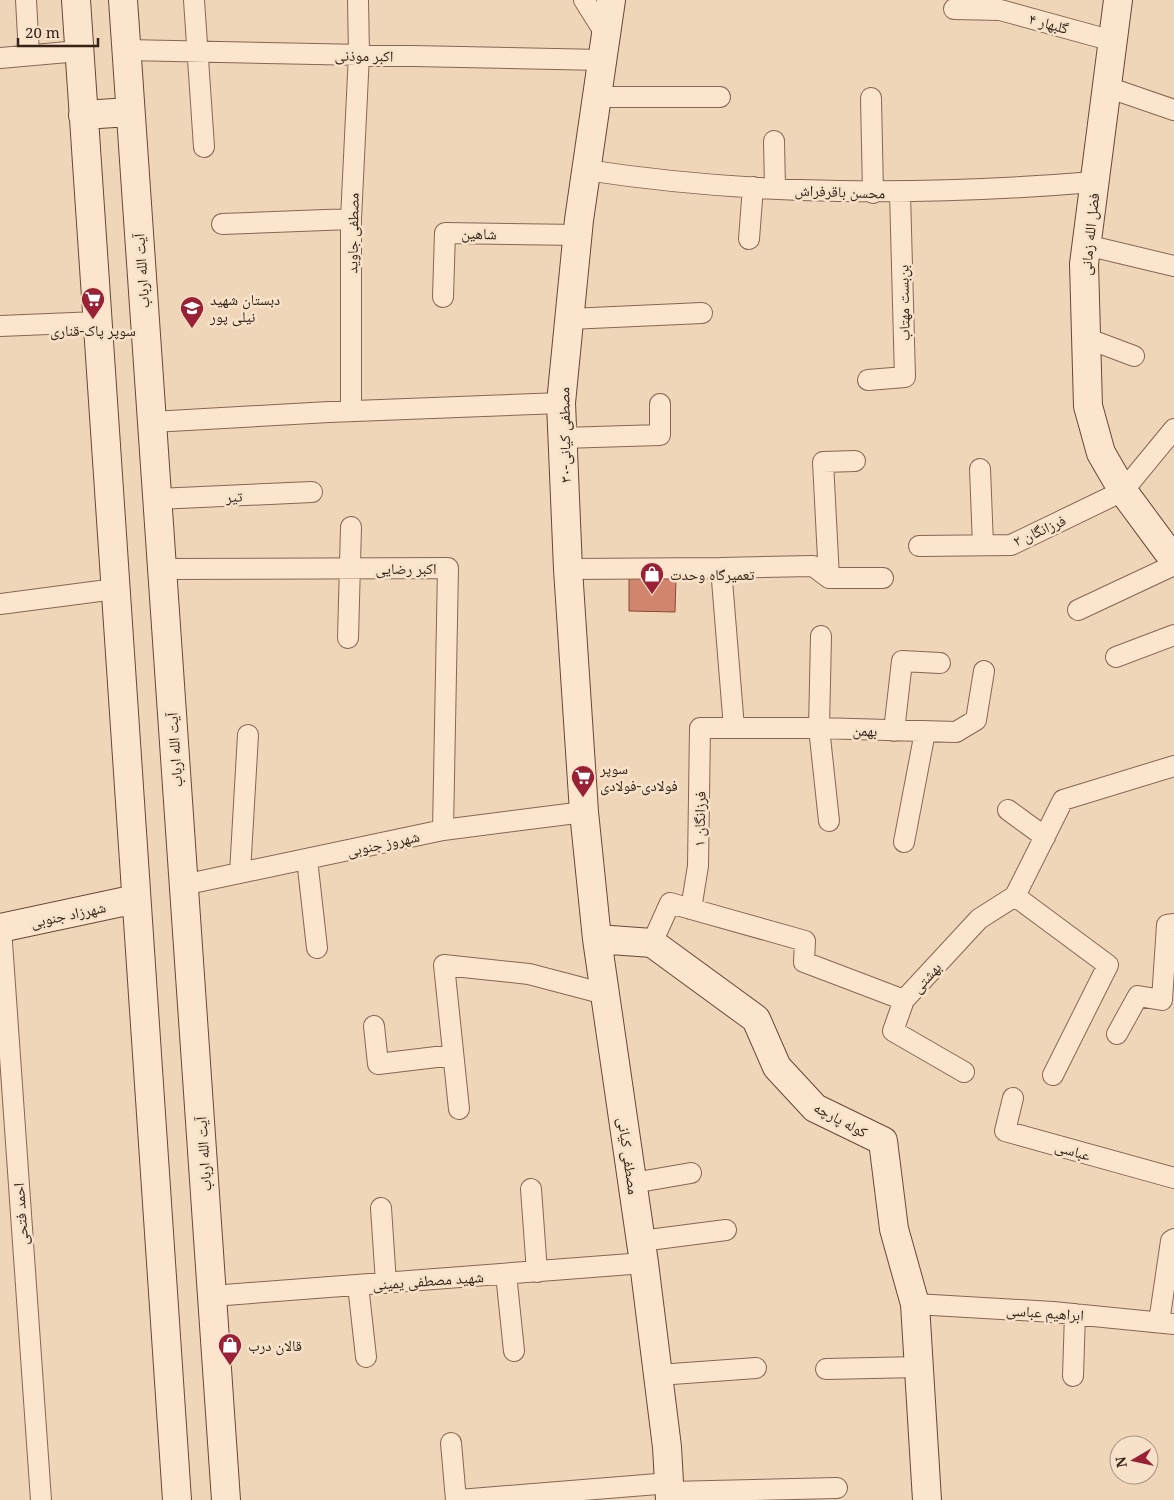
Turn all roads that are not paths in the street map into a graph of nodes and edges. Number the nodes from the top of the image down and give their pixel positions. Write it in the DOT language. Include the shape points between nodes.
graph roads {
  1 [pos="26,0"];
  2 [pos="76,0"];
  3 [pos="123,0"];
  4 [pos="194,0"];
  5 [pos="358,0"];
  6 [pos="584,0"];
  7 [pos="610,0"];
  8 [pos="1118,0"];
  9 [pos="954,10"];
  10 [pos="1113,41"];
  11 [pos="604,47"];
  12 [pos="79,50"];
  13 [pos="126,50"];
  14 [pos="198,51"];
  15 [pos="359,54"];
  16 [pos="29,56"];
  17 [pos="0,58"];
  18 [pos="1107,86"];
  19 [pos="597,97"];
  20 [pos="720,97"];
  21 [pos="871,98"];
  22 [pos="1174,110"];
  23 [pos="130,112"];
  24 [pos="83,115"];
  25 [pos="774,141"];
  26 [pos="204,146"];
  27 [pos="586,170"];
  28 [pos="1094,182"];
  29 [pos="753,187"];
  30 [pos="775,188"];
  31 [pos="873,193"];
  32 [pos="900,193"];
  33 [pos="351,218"];
  34 [pos="222,224"];
  35 [pos="578,235"];
  36 [pos="750,239"];
  37 [pos="1086,245"];
  38 [pos="1173,262"];
  39 [pos="443,297"];
  40 [pos="702,313"];
  41 [pos="569,319"];
  42 [pos="97,322"];
  43 [pos="0,326"];
  44 [pos="1086,338"];
  45 [pos="1134,356"];
  46 [pos="868,380"];
  47 [pos="561,403"];
  48 [pos="660,404"];
  49 [pos="351,411"];
  50 [pos="152,422"];
  51 [pos="1174,429"];
  52 [pos="562,438"];
  53 [pos="855,462"];
  54 [pos="980,469"];
  55 [pos="1123,491"];
  56 [pos="312,492"];
  57 [pos="157,500"];
  58 [pos="351,527"];
  59 [pos="984,545"];
  60 [pos="920,546"];
  61 [pos="1174,560"];
  62 [pos="1174,566"];
  63 [pos="350,568"];
  64 [pos="721,568"];
  65 [pos="162,569"];
  66 [pos="568,569"];
  67 [pos="829,578"];
  68 [pos="884,578"];
  69 [pos="115,589"];
  70 [pos="0,604"];
  71 [pos="1078,610"];
  72 [pos="1174,635"];
  73 [pos="821,636"];
  74 [pos="348,638"];
  75 [pos="1116,657"];
  76 [pos="940,663"];
  77 [pos="984,672"];
  78 [pos="700,728"];
  79 [pos="734,728"];
  80 [pos="819,728"];
  81 [pos="894,731"];
  82 [pos="924,732"];
  83 [pos="248,735"];
  84 [pos="1174,766"];
  85 [pos="1008,810"];
  86 [pos="584,812"];
  87 [pos="830,821"];
  88 [pos="444,830"];
  89 [pos="1044,836"];
  90 [pos="904,842"];
  91 [pos="307,859"];
  92 [pos="240,873"];
  93 [pos="184,885"];
  94 [pos="1015,896"];
  95 [pos="136,900"];
  96 [pos="691,909"];
  97 [pos="1174,924"];
  98 [pos="0,928"];
  99 [pos="597,939"];
  100 [pos="652,943"];
  101 [pos="317,948"];
  102 [pos="605,994"];
  103 [pos="904,1000"];
  104 [pos="374,1026"];
  105 [pos="1117,1034"];
  106 [pos="453,1055"];
  107 [pos="964,1072"];
  108 [pos="1053,1075"];
  109 [pos="1013,1098"];
  110 [pos="459,1108"];
  111 [pos="691,1173"];
  112 [pos="1174,1178"];
  113 [pos="632,1183"];
  114 [pos="531,1189"];
  115 [pos="381,1208"];
  116 [pos="726,1230"];
  117 [pos="1174,1239"];
  118 [pos="642,1252"];
  119 [pos="537,1272"];
  120 [pos="506,1274"];
  121 [pos="386,1283"];
  122 [pos="358,1285"];
  123 [pos="212,1296"];
  124 [pos="915,1304"];
  125 [pos="1076,1314"];
  126 [pos="1166,1323"];
  127 [pos="514,1351"];
  128 [pos="366,1357"];
  129 [pos="919,1367"];
  130 [pos="756,1368"];
  131 [pos="826,1369"];
  132 [pos="658,1375"];
  133 [pos="1073,1376"];
  134 [pos="451,1443"];
  135 [pos="837,1488"];
  136 [pos="670,1491"];
  137 [pos="41,1500"];
  138 [pos="177,1500"];
  139 [pos="226,1500"];
  140 [pos="457,1500"];
  141 [pos="927,1500"];
  1 -- 16 [label="street"];
  2 -- 12 [label="main road"];
  3 -- 13 [label="main road, آیت الله ارباب"];
  4 -- 14 [label="street"];
  5 -- 15 [label="street, مصطفی جاوید"];
  6 -- 11 [label="street"];
  7 -- 11 [label="main road, ۳۰-مصطفی کیانی"];
  8 -- 10 [label="main road, فضل الله زمانی"];
  9 -- 10 [label="street, گلبهار ۴" via="1000,10"];
  10 -- 18 [label="main road, فضل الله زمانی"];
  11 -- 15 [label="street, اکبر موذنی"];
  11 -- 19 [label="main road, ۳۰-مصطفی کیانی"];
  12 -- 16 [label="street"];
  12 -- 24 [label="main road"];
  13 -- 14 [label="street, اکبر موذنی"];
  13 -- 23 [label="main road, آیت الله ارباب"];
  14 -- 15 [label="street, اکبر موذنی"];
  14 -- 26 [label="street"];
  15 -- 33 [label="street, مصطفی جاوید"];
  16 -- 17 [label="street"];
  18 -- 22 [label="street"];
  18 -- 28 [label="main road, فضل الله زمانی"];
  19 -- 20 [label="street"];
  19 -- 27 [label="main road, ۳۰-مصطفی کیانی"];
  21 -- 31 [label="street"];
  23 -- 24 [label="main road"];
  23 -- 50 [label="main road, آیت الله ارباب"];
  24 -- 42 [label="main road"];
  25 -- 30 [label="street"];
  27 -- 29 [label="street, محسن باقرفراش"];
  27 -- 35 [label="main road, ۳۰-مصطفی کیانی"];
  28 -- 32 [label="street, محسن باقرفراش"];
  28 -- 37 [label="main road, فضل الله زمانی"];
  29 -- 30 [label="street, محسن باقرفراش"];
  29 -- 36 [label="street"];
  30 -- 31 [label="street, محسن باقرفراش"];
  31 -- 32 [label="street, محسن باقرفراش"];
  32 -- 46 [label="street, بن‌بست مهتاب" via="905,377"];
  33 -- 34 [label="street"];
  33 -- 49 [label="street, مصطفی جاوید"];
  35 -- 39 [label="street, شاهین" via="444,233"];
  35 -- 41 [label="main road, ۳۰-مصطفی کیانی"];
  37 -- 38 [label="street"];
  37 -- 44 [label="main road, فضل الله زمانی"];
  40 -- 41 [label="street"];
  41 -- 47 [label="main road, ۳۰-مصطفی کیانی"];
  42 -- 43 [label="street"];
  42 -- 69 [label="main road"];
  44 -- 45 [label="street"];
  44 -- 55 [label="main road, فضل الله زمانی" via="1088,406 1101,453"];
  47 -- 49 [label="street"];
  47 -- 52 [label="main road, ۳۰-مصطفی کیانی"];
  48 -- 52 [label="street" via="660,435"];
  49 -- 50 [label="street"];
  50 -- 57 [label="main road, آیت الله ارباب"];
  51 -- 55 [label="street"];
  52 -- 66 [label="main road, ۳۰-مصطفی کیانی"];
  53 -- 67 [label="street" via="823,462"];
  54 -- 59 [label="street"];
  55 -- 59 [label="street, فرزانگان ۲" via="1011,544"];
  55 -- 61 [label="main road, فضل الله زمانی"];
  56 -- 57 [label="street, تیر"];
  57 -- 65 [label="main road, آیت الله ارباب"];
  58 -- 63 [label="street"];
  59 -- 60 [label="street, فرزانگان ۲"];
  62 -- 71 [label="street"];
  63 -- 65 [label="street, اکبر رضایی"];
  63 -- 74 [label="street"];
  63 -- 88 [label="street, اکبر رضایی" via="448,568"];
  64 -- 66 [label="street"];
  64 -- 67 [label="street" via="814,566"];
  64 -- 79 [label="street"];
  65 -- 93 [label="main road, آیت الله ارباب"];
  66 -- 86 [label="main road, ۳۰-مصطفی کیانی"];
  67 -- 68 [label="street"];
  69 -- 70 [label="street"];
  69 -- 95 [label="main road"];
  72 -- 75 [label="street"];
  73 -- 80 [label="street"];
  76 -- 81 [label="street" via="902,661"];
  77 -- 82 [label="street, بهمن" via="976,720 956,732"];
  78 -- 79 [label="street, بهمن"];
  78 -- 96 [label="street, فرزانگان ۱" via="698,866"];
  79 -- 80 [label="street, بهمن"];
  80 -- 81 [label="street, بهمن"];
  80 -- 87 [label="street"];
  81 -- 82 [label="street, بهمن"];
  82 -- 90 [label="street"];
  83 -- 92 [label="street"];
  84 -- 89 [label="street" via="1063,800"];
  85 -- 89 [label="street"];
  86 -- 88 [label="street, شهروز جنوبی"];
  86 -- 99 [label="main road, مصطفی کیانی"];
  88 -- 91 [label="street, شهروز جنوبی"];
  89 -- 94 [label="street"];
  91 -- 92 [label="street, شهروز جنوبی"];
  91 -- 101 [label="street"];
  92 -- 93 [label="street, شهروز جنوبی"];
  93 -- 123 [label="main road, آیت الله ارباب"];
  94 -- 103 [label="street, بهشتی" via="979,919"];
  94 -- 108 [label="street" via="1108,966"];
  95 -- 98 [label="main road, شهرزاد جنوبی"];
  95 -- 138 [label="main road"];
  96 -- 100 [label="street, بهشتی" via="670,903"];
  96 -- 103 [label="street, بهشتی" via="805,941 804,962"];
  97 -- 105 [label="street" via="1167,925 1162,1000 1138,996"];
  98 -- 137 [label="street, احمد فتحی"];
  99 -- 100 [label="main road"];
  99 -- 102 [label="main road, مصطفی کیانی"];
  100 -- 124 [label="main road, کوله پارچه" via="756,1019 777,1067 815,1108 883,1141 894,1229"];
  102 -- 106 [label="street" via="530,974 444,965"];
  102 -- 113 [label="main road, مصطفی کیانی"];
  103 -- 107 [label="street" via="893,1031"];
  104 -- 106 [label="street" via="378,1064"];
  106 -- 110 [label="street"];
  109 -- 112 [label="street, عباسی" via="1005,1131"];
  111 -- 113 [label="street"];
  113 -- 118 [label="main road, مصطفی کیانی"];
  114 -- 119 [label="street"];
  115 -- 121 [label="street"];
  116 -- 118 [label="street, شهید مصطفی یمینی"];
  117 -- 126 [label="street" via="1171,1241"];
  118 -- 119 [label="street, شهید مصطفی یمینی"];
  118 -- 132 [label="main road, مصطفی کیانی"];
  119 -- 120 [label="street, شهید مصطفی یمینی"];
  120 -- 121 [label="street, شهید مصطفی یمینی"];
  120 -- 127 [label="street"];
  121 -- 122 [label="street, شهید مصطفی یمینی"];
  122 -- 123 [label="street, شهید مصطفی یمینی"];
  122 -- 128 [label="street"];
  123 -- 139 [label="main road, آیت الله ارباب"];
  124 -- 125 [label="street, ابراهیم عباسی"];
  124 -- 129 [label="main road, کوله پارچه"];
  125 -- 126 [label="street, ابراهیم عباسی"];
  125 -- 133 [label="street"];
  129 -- 131 [label="street"];
  129 -- 141 [label="main road, کوله پارچه"];
  130 -- 132 [label="street"];
  132 -- 136 [label="main road, مصطفی کیانی"];
  134 -- 140 [label="street"];
  135 -- 136 [label="street"];
  136 -- 140 [label="street"];
}
